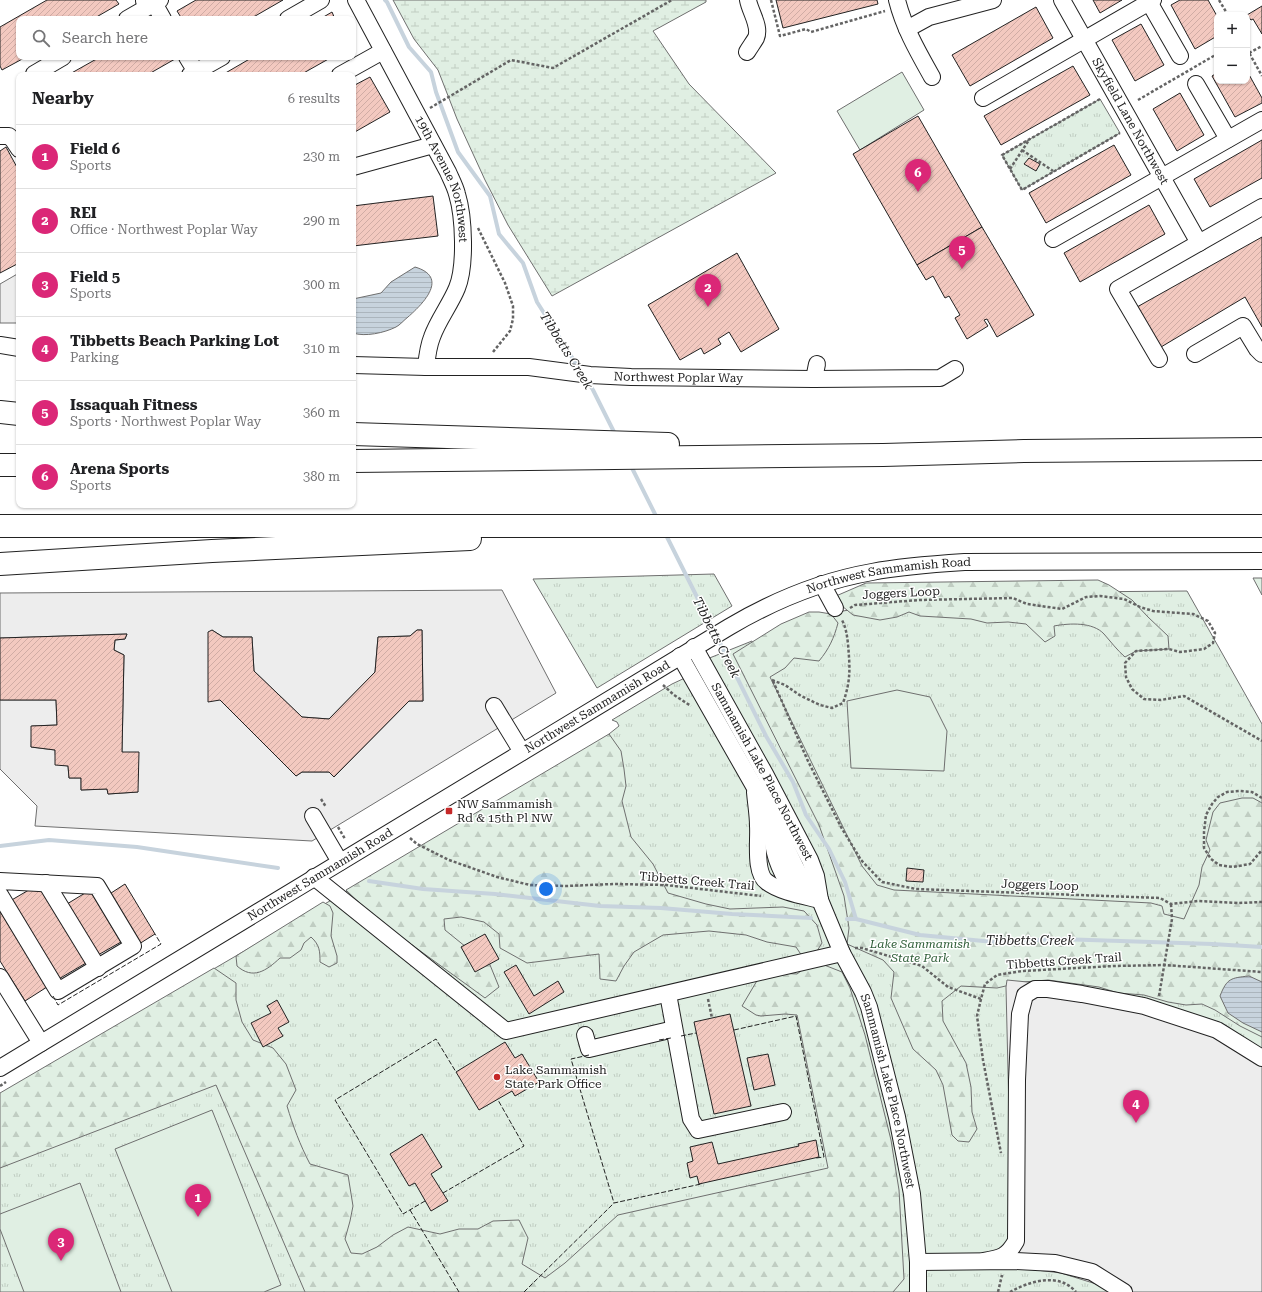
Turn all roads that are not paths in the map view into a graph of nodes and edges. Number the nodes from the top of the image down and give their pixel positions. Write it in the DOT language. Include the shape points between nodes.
graph roads {
  1 [pos="321,0"];
  2 [pos="356,0"];
  3 [pos="748,0"];
  4 [pos="993,0"];
  5 [pos="1062,0"];
  6 [pos="151,1"];
  7 [pos="1151,1"];
  8 [pos="894,5"];
  9 [pos="131,16"];
  10 [pos="162,16"];
  11 [pos="293,16"];
  12 [pos="906,29"];
  13 [pos="1085,40"];
  14 [pos="383,51"];
  15 [pos="747,52"];
  16 [pos="1180,56"];
  17 [pos="58,60"];
  18 [pos="188,60"];
  19 [pos="217,60"];
  20 [pos="37,72"];
  21 [pos="194,72"];
  22 [pos="198,72"];
  23 [pos="345,72"];
  24 [pos="932,77"];
  25 [pos="1196,84"];
  26 [pos="983,98"];
  27 [pos="1262,120"];
  28 [pos="0,136"];
  29 [pos="1228,139"];
  30 [pos="16,144"];
  31 [pos="433,144"];
  32 [pos="356,166"];
  33 [pos="1162,177"];
  34 [pos="1262,207"];
  35 [pos="1053,239"];
  36 [pos="1200,243"];
  37 [pos="0,346"];
  38 [pos="16,348"];
  39 [pos="1195,354"];
  40 [pos="1262,354"];
  41 [pos="1159,359"];
  42 [pos="356,365"];
  43 [pos="426,367"];
  44 [pos="955,369"];
  45 [pos="0,412"];
  46 [pos="16,414"];
  47 [pos="356,434"];
  48 [pos="1262,449"];
  49 [pos="612,450"];
  50 [pos="356,461"];
  51 [pos="0,465"];
  52 [pos="16,465"];
  53 [pos="0,526"];
  54 [pos="651,526"];
  55 [pos="1262,526"];
  56 [pos="212,551"];
  57 [pos="0,553"];
  58 [pos="1262,561"];
  59 [pos="0,564"];
  60 [pos="822,584"];
  61 [pos="839,611"];
  62 [pos="700,644"];
  63 [pos="680,656"];
  64 [pos="494,706"];
  65 [pos="522,752"];
  66 [pos="754,785"];
  67 [pos="313,816"];
  68 [pos="771,816"];
  69 [pos="340,862"];
  70 [pos="314,877"];
  71 [pos="0,881"];
  72 [pos="46,884"];
  73 [pos="793,892"];
  74 [pos="0,895"];
  75 [pos="820,900"];
  76 [pos="846,951"];
  77 [pos="98,968"];
  78 [pos="0,978"];
  79 [pos="668,994"];
  80 [pos="580,1014"];
  81 [pos="674,1029"];
  82 [pos="41,1043"];
  83 [pos="1262,1058"];
  84 [pos="0,1068"];
  85 [pos="783,1112"];
  86 [pos="1016,1241"];
  87 [pos="984,1261"];
  88 [pos="918,1262"];
  89 [pos="1035,1262"];
  90 [pos="918,1292"];
  91 [pos="1124,1292"];
  1 -- 11 [label="street"];
  2 -- 14 [label="street, 19th Avenue Northwest"];
  3 -- 15 [label="street" via="758,28"];
  4 -- 12 [label="street" via="929,17"];
  5 -- 13 [label="street, Skyfield Lane Northwest"];
  6 -- 9 [label="street"];
  6 -- 10 [label="street"];
  7 -- 13 [label="street"];
  7 -- 16 [label="street"];
  8 -- 12 [label="street"];
  12 -- 24 [label="street"];
  13 -- 26 [label="street"];
  13 -- 33 [label="street, Skyfield Lane Northwest"];
  14 -- 23 [label="street"];
  14 -- 31 [label="street, 19th Avenue Northwest"];
  17 -- 20 [label="street"];
  18 -- 21 [label="street"];
  19 -- 22 [label="street"];
  25 -- 29 [label="street"];
  27 -- 29 [label="street"];
  28 -- 30 [label="street" via="9,136"];
  29 -- 33 [label="street"];
  31 -- 32 [label="street"];
  31 -- 43 [label="street, 19th Avenue Northwest" via="457,193 463,226 463,247 458,286 432,338"];
  33 -- 35 [label="street"];
  33 -- 36 [label="street, Skyfield Lane Northwest"];
  34 -- 36 [label="street"];
  36 -- 41 [label="street" via="1118,289 1145,327"];
  37 -- 38 [label="street"];
  39 -- 40 [label="street" via="1243,326"];
  42 -- 43 [label="street, Northwest Poplar Way"];
  43 -- 44 [label="street, Northwest Poplar Way" via="528,367 590,375 815,371 940,378"];
  45 -- 46 [label="highway"];
  47 -- 49 [label="highway"];
  48 -- 49 [label="highway" via="883,455"];
  49 -- 50 [label="highway"];
  51 -- 52 [label="highway"];
  53 -- 54 [label="highway"];
  54 -- 55 [label="highway"];
  54 -- 56 [label="highway" via="435,542"];
  56 -- 57 [label="highway"];
  56 -- 59 [label="highway"];
  58 -- 60 [label="street, Northwest Sammamish Road" via="966,562 888,569"];
  60 -- 61 [label="street"];
  60 -- 62 [label="street, Northwest Sammamish Road" via="775,603"];
  62 -- 63 [label="street, Northwest Sammamish Road"];
  62 -- 75 [label="street, Sammamish Lake Place Northwest" via="810,860"];
  63 -- 65 [label="street, Northwest Sammamish Road"];
  63 -- 66 [label="street, Sammamish Lake Place Northwest"];
  64 -- 65 [label="street"];
  65 -- 69 [label="street, Northwest Sammamish Road"];
  66 -- 68 [label="street, Sammamish Lake Place Northwest"];
  66 -- 73 [label="street" via="760,874 766,882"];
  67 -- 69 [label="street"];
  68 -- 73 [label="street" via="776,860"];
  68 -- 75 [label="street, Sammamish Lake Place Northwest" via="803,881"];
  69 -- 70 [label="street, Northwest Sammamish Road"];
  70 -- 80 [label="street" via="506,1031"];
  70 -- 82 [label="street, Northwest Sammamish Road"];
  71 -- 72 [label="street"];
  72 -- 77 [label="street"];
  72 -- 77 [label="street" via="97,886 133,946"];
  73 -- 75 [label="street"];
  74 -- 77 [label="street" via="58,992"];
  75 -- 76 [label="street, Sammamish Lake Place Northwest"];
  76 -- 79 [label="street"];
  76 -- 88 [label="street, Sammamish Lake Place Northwest" via="868,1007 898,1117 912,1194"];
  78 -- 82 [label="street"];
  79 -- 80 [label="street"];
  79 -- 81 [label="street"];
  80 -- 81 [label="street" via="591,1034 589,1049"];
  81 -- 85 [label="street" via="691,1119 698,1130"];
  82 -- 84 [label="street, Northwest Sammamish Road"];
  83 -- 86 [label="street" via="1217,1030 1144,1006 1048,989 1036,989 1025,995 1020,1014 1017,1080"];
  86 -- 87 [label="street" via="1006,1255"];
  86 -- 89 [label="street"];
  87 -- 88 [label="street"];
  87 -- 89 [label="street"];
  88 -- 90 [label="street, Sammamish Lake Place Northwest"];
  89 -- 91 [label="street" via="1055,1263 1092,1272"];
}
